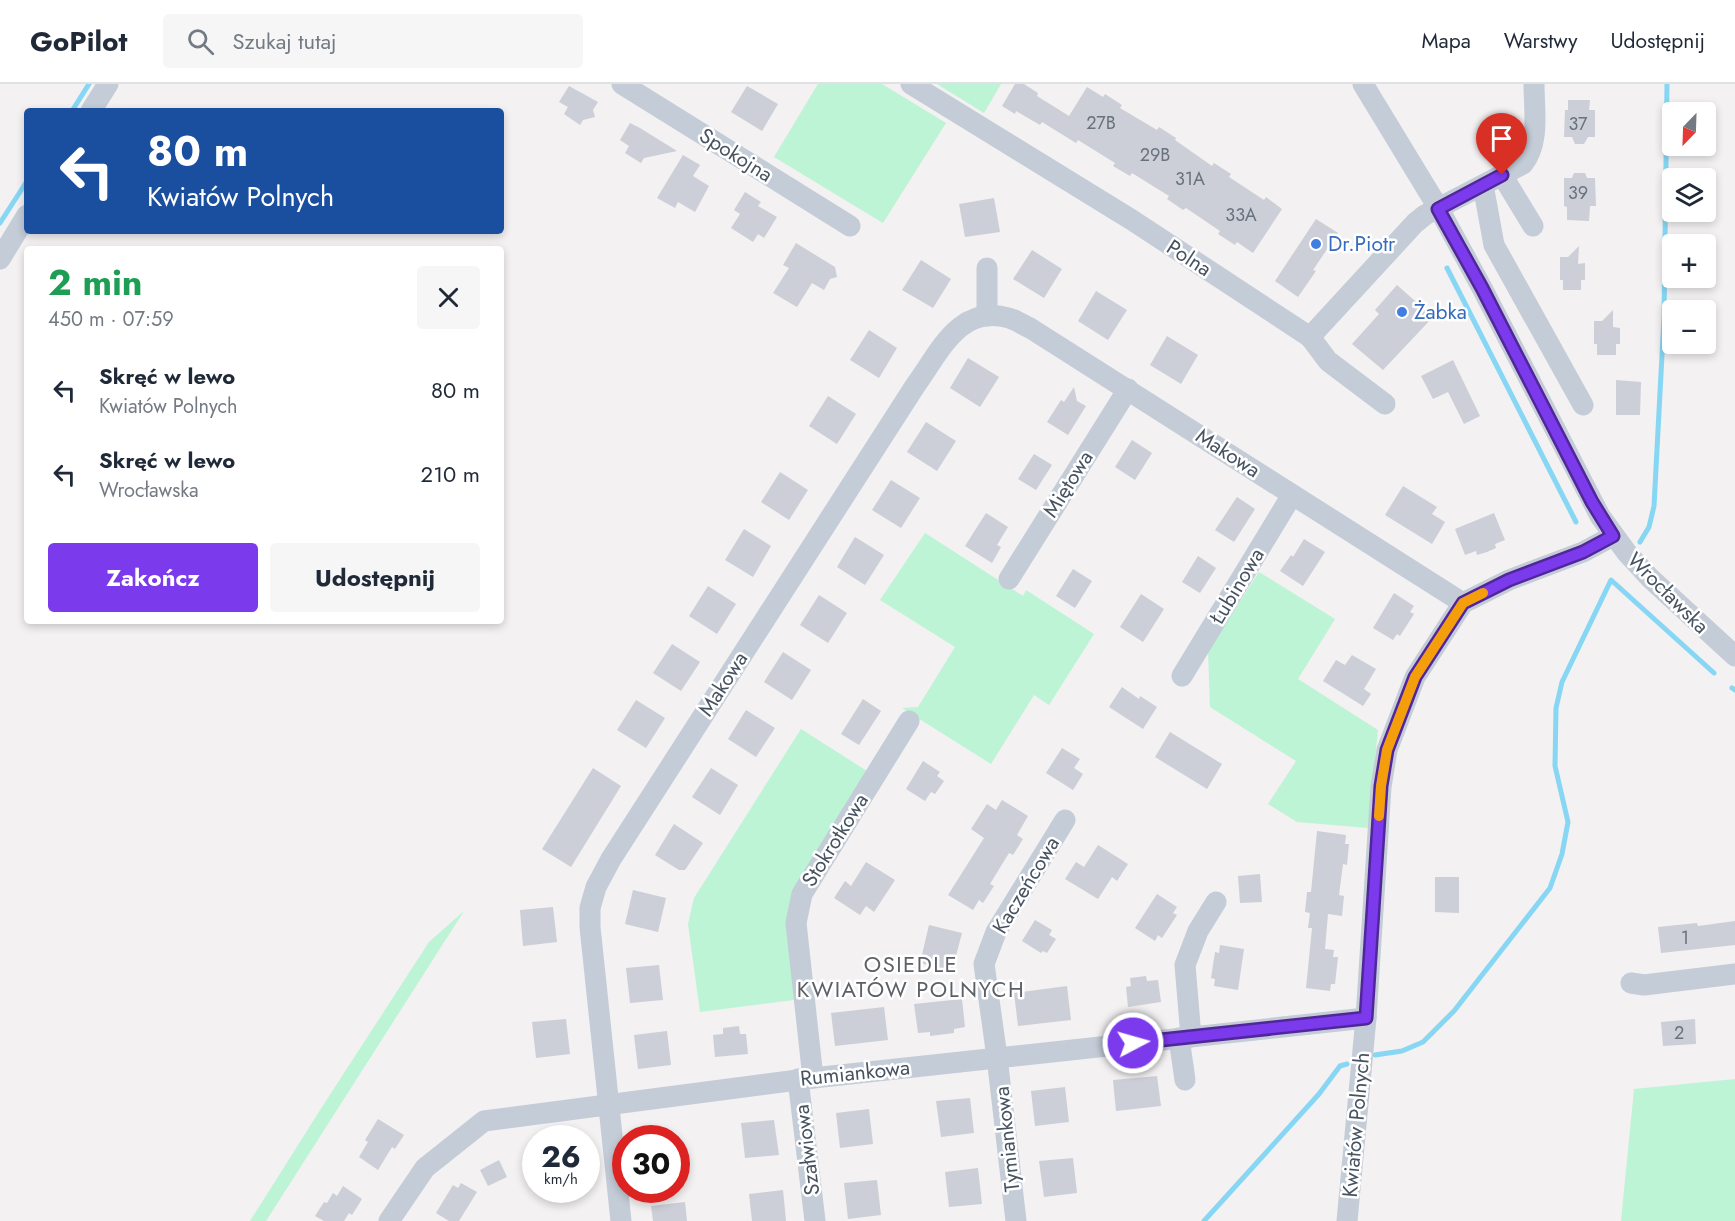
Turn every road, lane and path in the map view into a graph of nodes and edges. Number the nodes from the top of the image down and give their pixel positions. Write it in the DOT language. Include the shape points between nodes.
graph roads {
  1 [pos="108,84"];
  2 [pos="622,84"];
  3 [pos="911,84"];
  4 [pos="1363,84"];
  5 [pos="1534,84"];
  6 [pos="93,108"];
  7 [pos="1502,175"];
  8 [pos="1483,185"];
  9 [pos="1438,209"];
  10 [pos="24,220"];
  11 [pos="850,226"];
  12 [pos="1533,226"];
  13 [pos="0,259"];
  14 [pos="987,268"];
  15 [pos="987,316"];
  16 [pos="1310,338"];
  17 [pos="1128,389"];
  18 [pos="1385,404"];
  19 [pos="1583,405"];
  20 [pos="1292,495"];
  21 [pos="1613,536"];
  22 [pos="1009,579"];
  23 [pos="1463,603"];
  24 [pos="1732,647"];
  25 [pos="1182,676"];
  26 [pos="909,721"];
  27 [pos="1065,820"];
  28 [pos="1216,902"];
  29 [pos="1735,974"];
  30 [pos="1631,983"];
  31 [pos="1366,1018"];
  32 [pos="1185,1037"];
  33 [pos="998,1057"];
  34 [pos="805,1078"];
  35 [pos="1185,1080"];
  36 [pos="608,1105"];
  37 [pos="389,1221"];
  38 [pos="621,1221"];
  39 [pos="815,1221"];
  40 [pos="1016,1221"];
  41 [pos="1347,1221"];
  1 -- 6 [label="street"];
  2 -- 11 [label="street, Spokojna"];
  3 -- 16 [label="street, Polna" via="1132,220"];
  4 -- 9 [label="street, Wrocławska"];
  5 -- 7 [label="street" via="1534,144 1523,164"];
  7 -- 8 [label="street"];
  7 -- 12 [label="street"];
  8 -- 9 [label="street"];
  8 -- 19 [label="street" via="1494,245"];
  9 -- 16 [label="street" via="1415,223"];
  9 -- 21 [label="street, Wrocławska"];
  10 -- 13 [label="street"];
  14 -- 15 [label="street"];
  15 -- 17 [label="street, Makowa" via="1009,318 1030,328"];
  15 -- 36 [label="street, Makowa" via="972,318 956,329 915,386 649,798 596,887 590,927"];
  16 -- 18 [label="street, Polna" via="1328,361"];
  17 -- 20 [label="street, Makowa"];
  17 -- 22 [label="street, Miętowa"];
  20 -- 23 [label="street, Makowa"];
  20 -- 25 [label="street, Łubinowa"];
  21 -- 23 [label="street"];
  21 -- 24 [label="street, Wrocławska" via="1650,578"];
  23 -- 31 [label="street, Kwiatów Polnych" via="1415,677 1387,750 1381,786"];
  26 -- 34 [label="street, Stokrotkowa" via="802,894 796,923"];
  27 -- 33 [label="street, Kaczeńcowa" via="996,932 984,964"];
  28 -- 32 [label="street" via="1185,965"];
  29 -- 30 [label="street" via="1644,985"];
  31 -- 32 [label="street, Rumiankowa"];
  31 -- 41 [label="street, Kwiatów Polnych"];
  32 -- 33 [label="street, Rumiankowa"];
  32 -- 35 [label="street"];
  33 -- 34 [label="street, Rumiankowa"];
  33 -- 40 [label="street, Tymiankowa"];
  34 -- 36 [label="street, Rumiankowa"];
  34 -- 39 [label="street, Szałwiowa"];
  36 -- 37 [label="street, Rumiankowa" via="484,1121 425,1168"];
  36 -- 38 [label="street, Makowa"];
}
